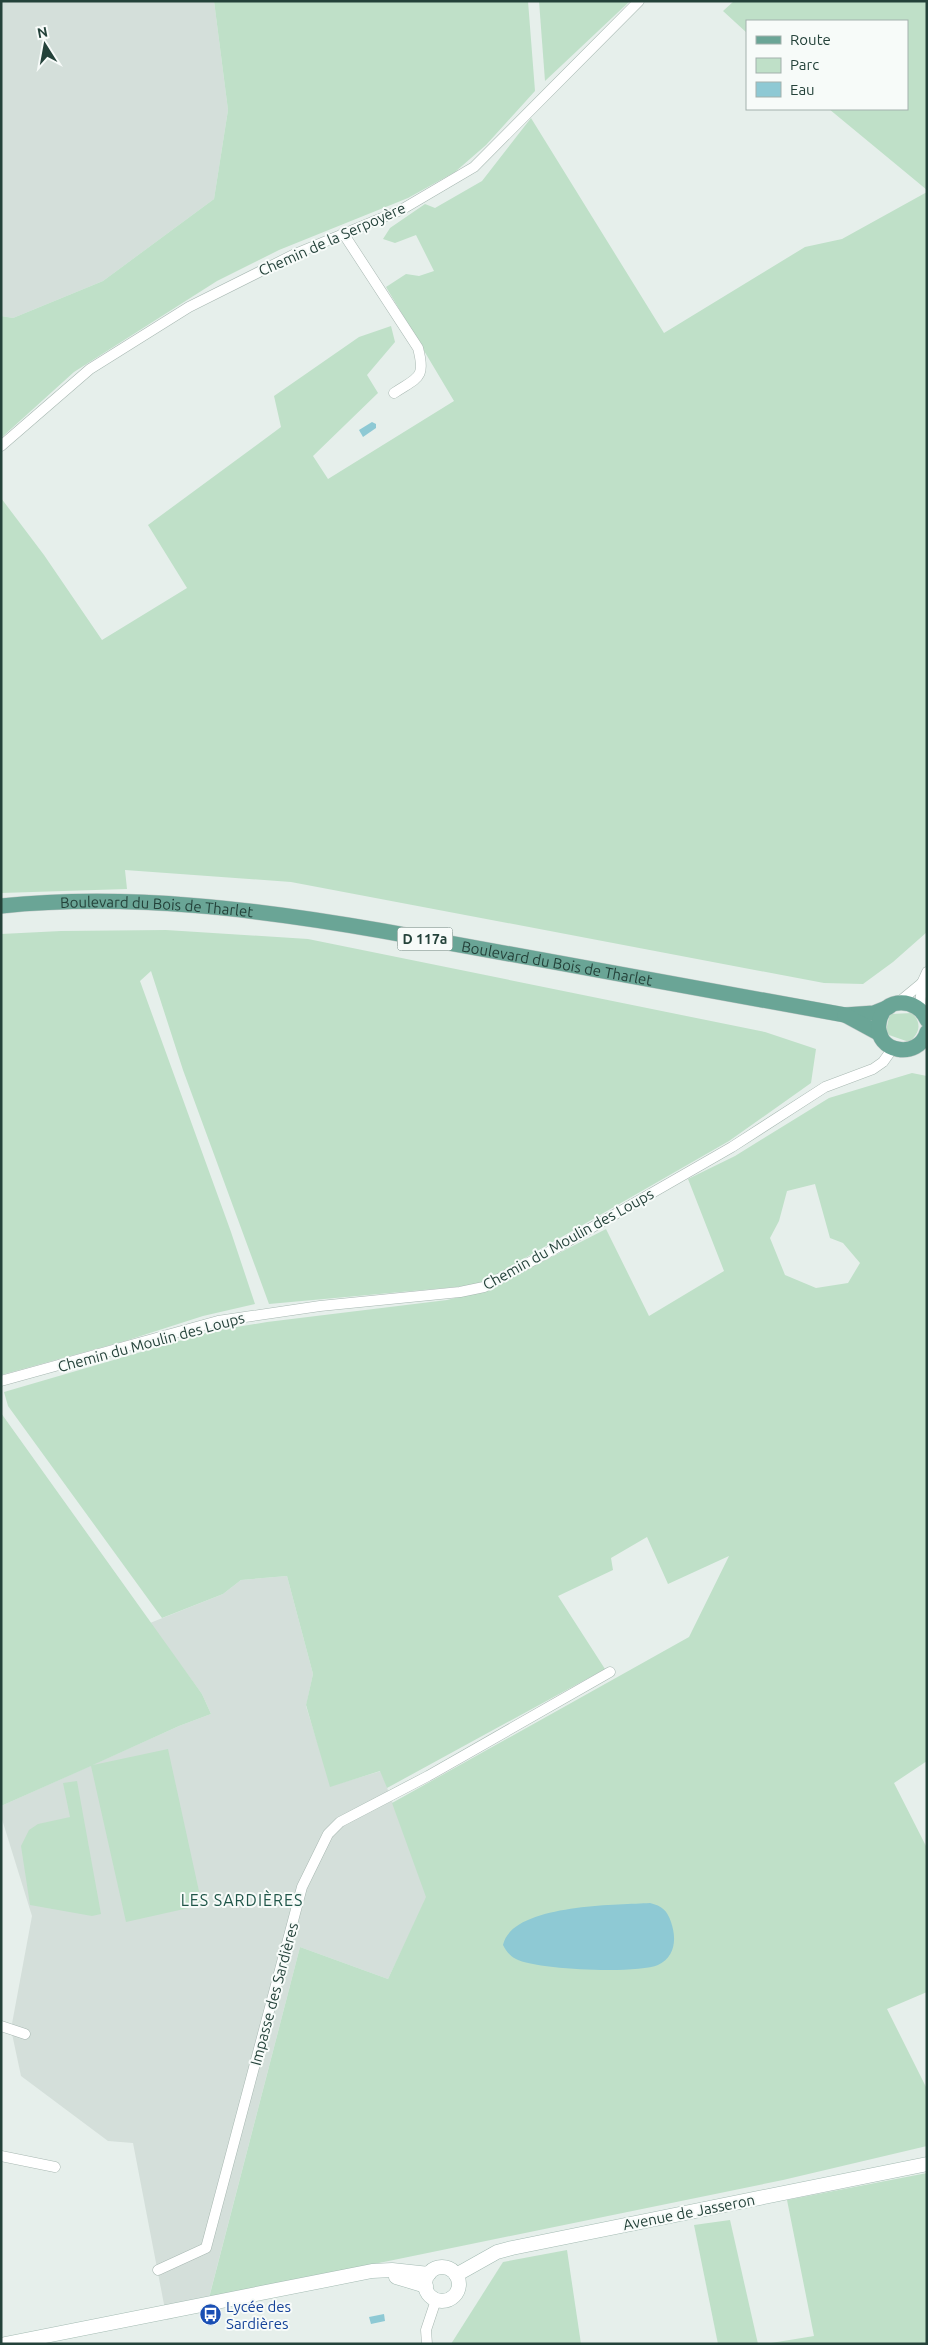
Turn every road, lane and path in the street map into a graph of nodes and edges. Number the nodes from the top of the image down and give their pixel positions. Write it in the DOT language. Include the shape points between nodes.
graph roads {
  1 [pos="639,1"];
  2 [pos="342,233"];
  3 [pos="394,393"];
  4 [pos="1,446"];
  5 [pos="1,906"];
  6 [pos="927,972"];
  7 [pos="922,983"];
  8 [pos="894,1005"];
  9 [pos="923,1014"];
  10 [pos="844,1016"];
  11 [pos="927,1032"];
  12 [pos="880,1034"];
  13 [pos="893,1048"];
  14 [pos="921,1049"];
  15 [pos="1,1381"];
  16 [pos="610,1672"];
  17 [pos="1,2026"];
  18 [pos="25,2034"];
  19 [pos="1,2156"];
  20 [pos="927,2164"];
  21 [pos="55,2167"];
  22 [pos="158,2270"];
  23 [pos="456,2275"];
  24 [pos="428,2280"];
  25 [pos="436,2300"];
  26 [pos="4,2344"];
  27 [pos="42,2344"];
  28 [pos="427,2344"];
  1 -- 2 [label="street, Chemin de la Serpoyère" via="474,167 401,210"];
  2 -- 3 [label="street" via="418,348 423,367 420,376"];
  2 -- 4 [label="street, Chemin de la Serpoyère" via="189,307 90,369"];
  5 -- 10 [label="main road, Boulevard du Bois de Tharlet / D 117a" via="130,902 210,906 307,918"];
  6 -- 7 [label="street"];
  7 -- 8 [label="street"];
  7 -- 9 [label="street"];
  8 -- 9 [label="main road" via="906,1002"];
  8 -- 10 [label="main road, Boulevard du Bois de Tharlet / D 117a" via="874,1013"];
  8 -- 12 [label="main road" via="881,1016"];
  10 -- 12 [label="main road, Boulevard du Bois de Tharlet / D 117a"];
  11 -- 14 [label="main road"];
  12 -- 13 [label="main road"];
  13 -- 14 [label="main road"];
  13 -- 15 [label="street, Chemin du Moulin des Loups" via="884,1062 873,1069 825,1087 732,1147 484,1286 460,1292 303,1308 218,1322"];
  16 -- 22 [label="street, Impasse des Sardières" via="428,1776 340,1822 328,1834 302,1887 206,2248"];
  17 -- 18 [label="street"];
  19 -- 21 [label="street"];
  20 -- 23 [label="main road, Avenue de Jasseron" via="512,2248 497,2252"];
  23 -- 24 [label="main road" via="439,2268"];
  23 -- 25 [label="main road" via="459,2286 454,2297"];
  24 -- 25 [label="main road" via="428,2292"];
  24 -- 26 [label="main road" via="392,2270 372,2271"];
  24 -- 27 [label="main road" via="373,2276"];
  25 -- 28 [label="street" via="426,2330"];
}
